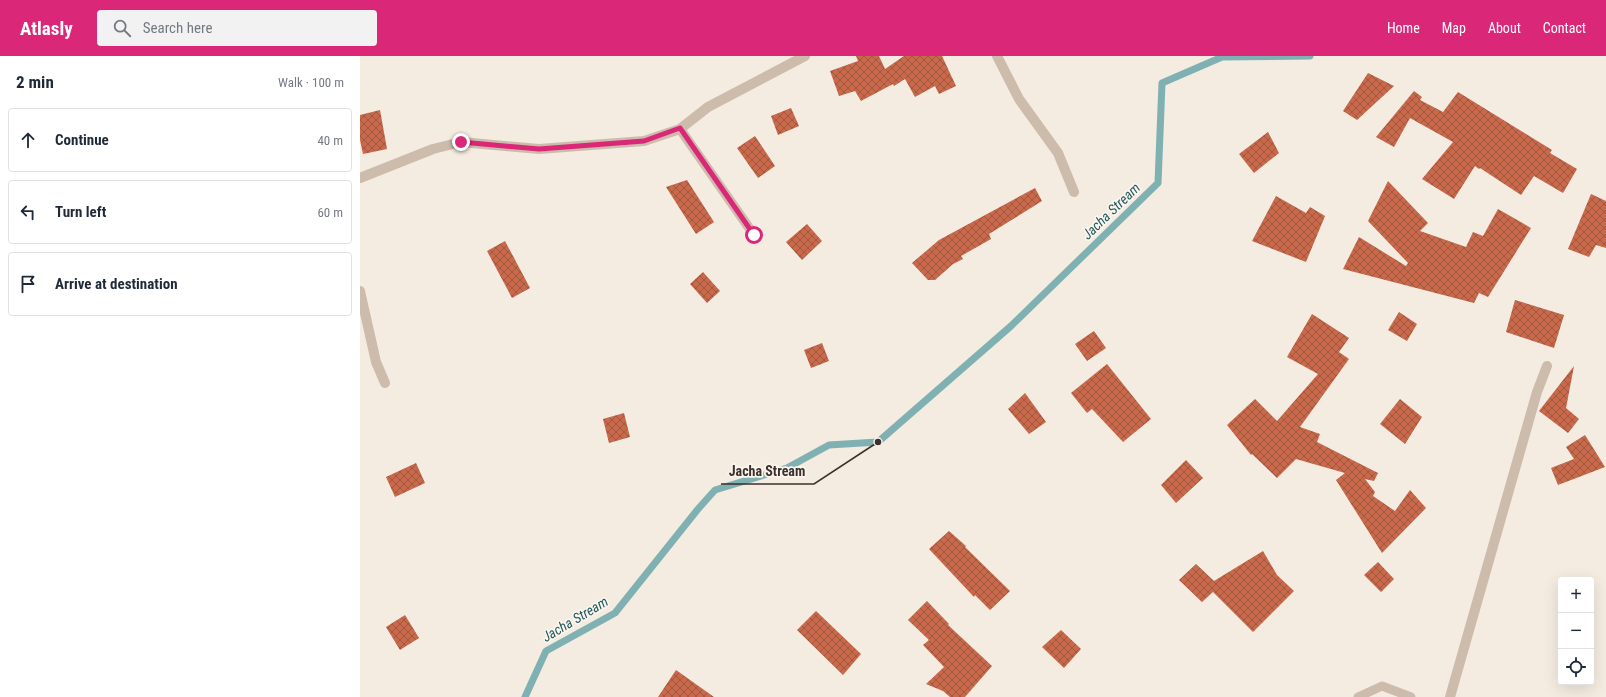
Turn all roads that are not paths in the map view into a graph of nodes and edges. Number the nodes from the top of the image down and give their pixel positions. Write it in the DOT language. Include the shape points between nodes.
graph roads {
  1 [pos="805,56"];
  2 [pos="997,56"];
  3 [pos="680,128"];
  4 [pos="360,178"];
  5 [pos="1074,192"];
  6 [pos="754,235"];
  7 [pos="360,291"];
  8 [pos="1547,366"];
  9 [pos="385,382"];
  10 [pos="1358,697"];
  11 [pos="1411,697"];
  12 [pos="1450,697"];
  1 -- 3 [label="street" via="708,107"];
  2 -- 5 [label="street" via="1019,99 1058,153"];
  3 -- 4 [label="street" via="644,141 539,149 461,142 433,149"];
  3 -- 6 [label="street"];
  7 -- 9 [label="street" via="376,362"];
  8 -- 12 [label="street" via="1537,392"];
  10 -- 11 [label="lane" via="1382,686"];
}
